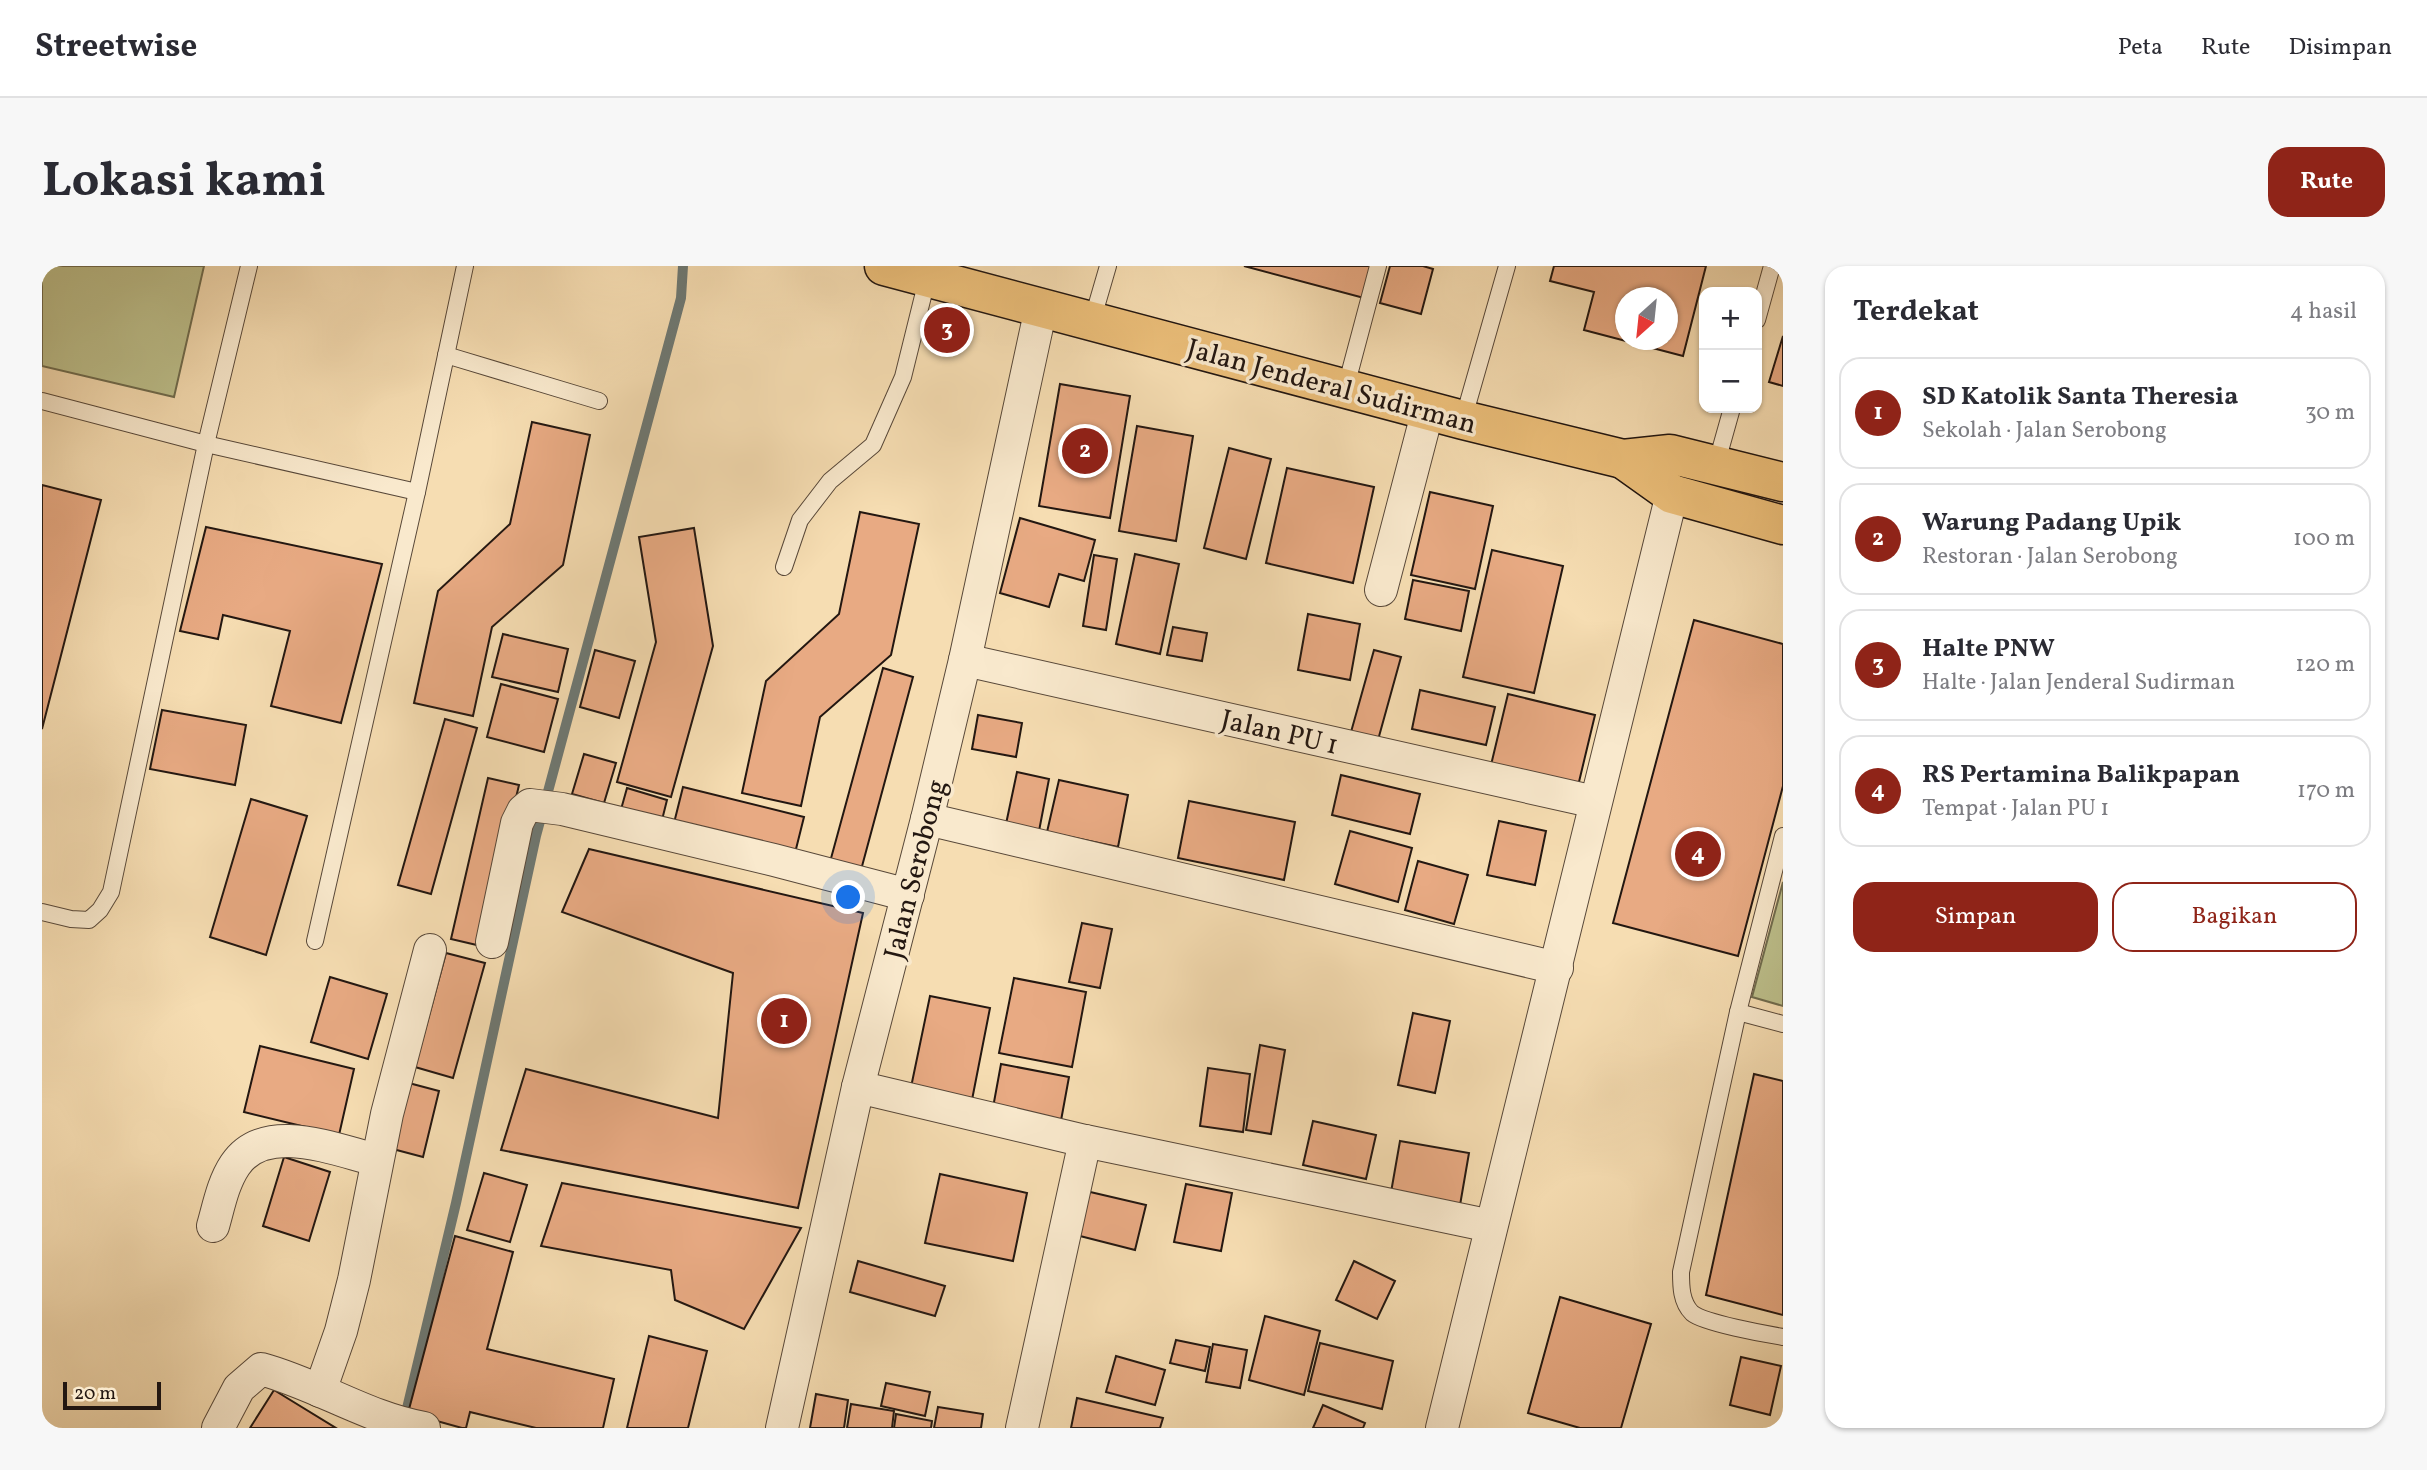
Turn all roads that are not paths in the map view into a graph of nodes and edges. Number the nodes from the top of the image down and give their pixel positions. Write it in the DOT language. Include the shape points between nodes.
graph roads {
  1 [pos="249,266"];
  2 [pos="465,266"];
  3 [pos="884,266"];
  4 [pos="1108,266"];
  5 [pos="1378,266"];
  6 [pos="1507,266"];
  7 [pos="1772,266"];
  8 [pos="929,272"];
  9 [pos="1762,302"];
  10 [pos="1041,308"];
  11 [pos="1092,321"];
  12 [pos="446,355"];
  13 [pos="1345,390"];
  14 [pos="42,401"];
  15 [pos="599,401"];
  16 [pos="1731,413"];
  17 [pos="1445,415"];
  18 [pos="206,444"];
  19 [pos="1623,459"];
  20 [pos="1716,465"];
  21 [pos="1783,482"];
  22 [pos="417,492"];
  23 [pos="1672,494"];
  24 [pos="1783,525"];
  25 [pos="785,567"];
  26 [pos="1381,590"];
  27 [pos="965,660"];
  28 [pos="1595,802"];
  29 [pos="927,819"];
  30 [pos="1783,836"];
  31 [pos="908,895"];
  32 [pos="42,912"];
  33 [pos="315,941"];
  34 [pos="492,942"];
  35 [pos="430,950"];
  36 [pos="1557,968"];
  37 [pos="1738,1012"];
  38 [pos="1783,1024"];
  39 [pos="858,1087"];
  40 [pos="1085,1141"];
  41 [pos="377,1160"];
  42 [pos="213,1226"];
  43 [pos="1491,1226"];
  44 [pos="1783,1338"];
  45 [pos="320,1391"];
  46 [pos="411,1426"];
  47 [pos="218,1428"];
  48 [pos="782,1428"];
  49 [pos="1022,1428"];
  50 [pos="1442,1428"];
  1 -- 18 [label="lane"];
  2 -- 12 [label="lane"];
  3 -- 8 [label="highway, Jalan Jenderal Sudirman"];
  4 -- 11 [label="lane"];
  5 -- 13 [label="lane"];
  6 -- 17 [label="lane"];
  7 -- 9 [label="lane"];
  8 -- 10 [label="highway, Jalan Jenderal Sudirman"];
  8 -- 25 [label="lane" via="903,377 873,445 830,481 800,520"];
  10 -- 11 [label="highway, Jalan Jenderal Sudirman"];
  10 -- 27 [label="street, Jalan Serobong"];
  11 -- 13 [label="highway, Jalan Jenderal Sudirman"];
  12 -- 15 [label="lane"];
  12 -- 22 [label="lane"];
  13 -- 17 [label="highway, Jalan Jenderal Sudirman"];
  14 -- 18 [label="lane"];
  16 -- 20 [label="lane"];
  17 -- 19 [label="highway, Jalan Jenderal Sudirman"];
  17 -- 26 [label="street"];
  18 -- 22 [label="lane"];
  18 -- 32 [label="lane" via="111,892 89,920"];
  19 -- 20 [label="highway, Jalan Jenderal Sudirman" via="1670,454"];
  19 -- 23 [label="highway"];
  20 -- 21 [label="highway, Jalan Jenderal Sudirman"];
  22 -- 33 [label="lane"];
  23 -- 24 [label="highway"];
  23 -- 28 [label="street"];
  27 -- 28 [label="street, Jalan PU 1"];
  27 -- 29 [label="street, Jalan Serobong"];
  28 -- 36 [label="street"];
  29 -- 31 [label="street, Jalan Serobong"];
  29 -- 36 [label="street"];
  30 -- 37 [label="lane"];
  31 -- 34 [label="street" via="562,809 530,805 517,823"];
  31 -- 39 [label="street, Jalan Serobong"];
  35 -- 41 [label="street"];
  36 -- 43 [label="street"];
  37 -- 38 [label="lane"];
  37 -- 44 [label="lane" via="1680,1292 1693,1314"];
  39 -- 40 [label="street"];
  39 -- 48 [label="street, Jalan Serobong"];
  40 -- 43 [label="street"];
  40 -- 49 [label="street"];
  41 -- 42 [label="street" via="302,1141 272,1140 250,1149 236,1164"];
  41 -- 45 [label="street" via="354,1280"];
  43 -- 50 [label="street"];
  45 -- 46 [label="street"];
  45 -- 47 [label="street" via="261,1369 239,1388"];
}
